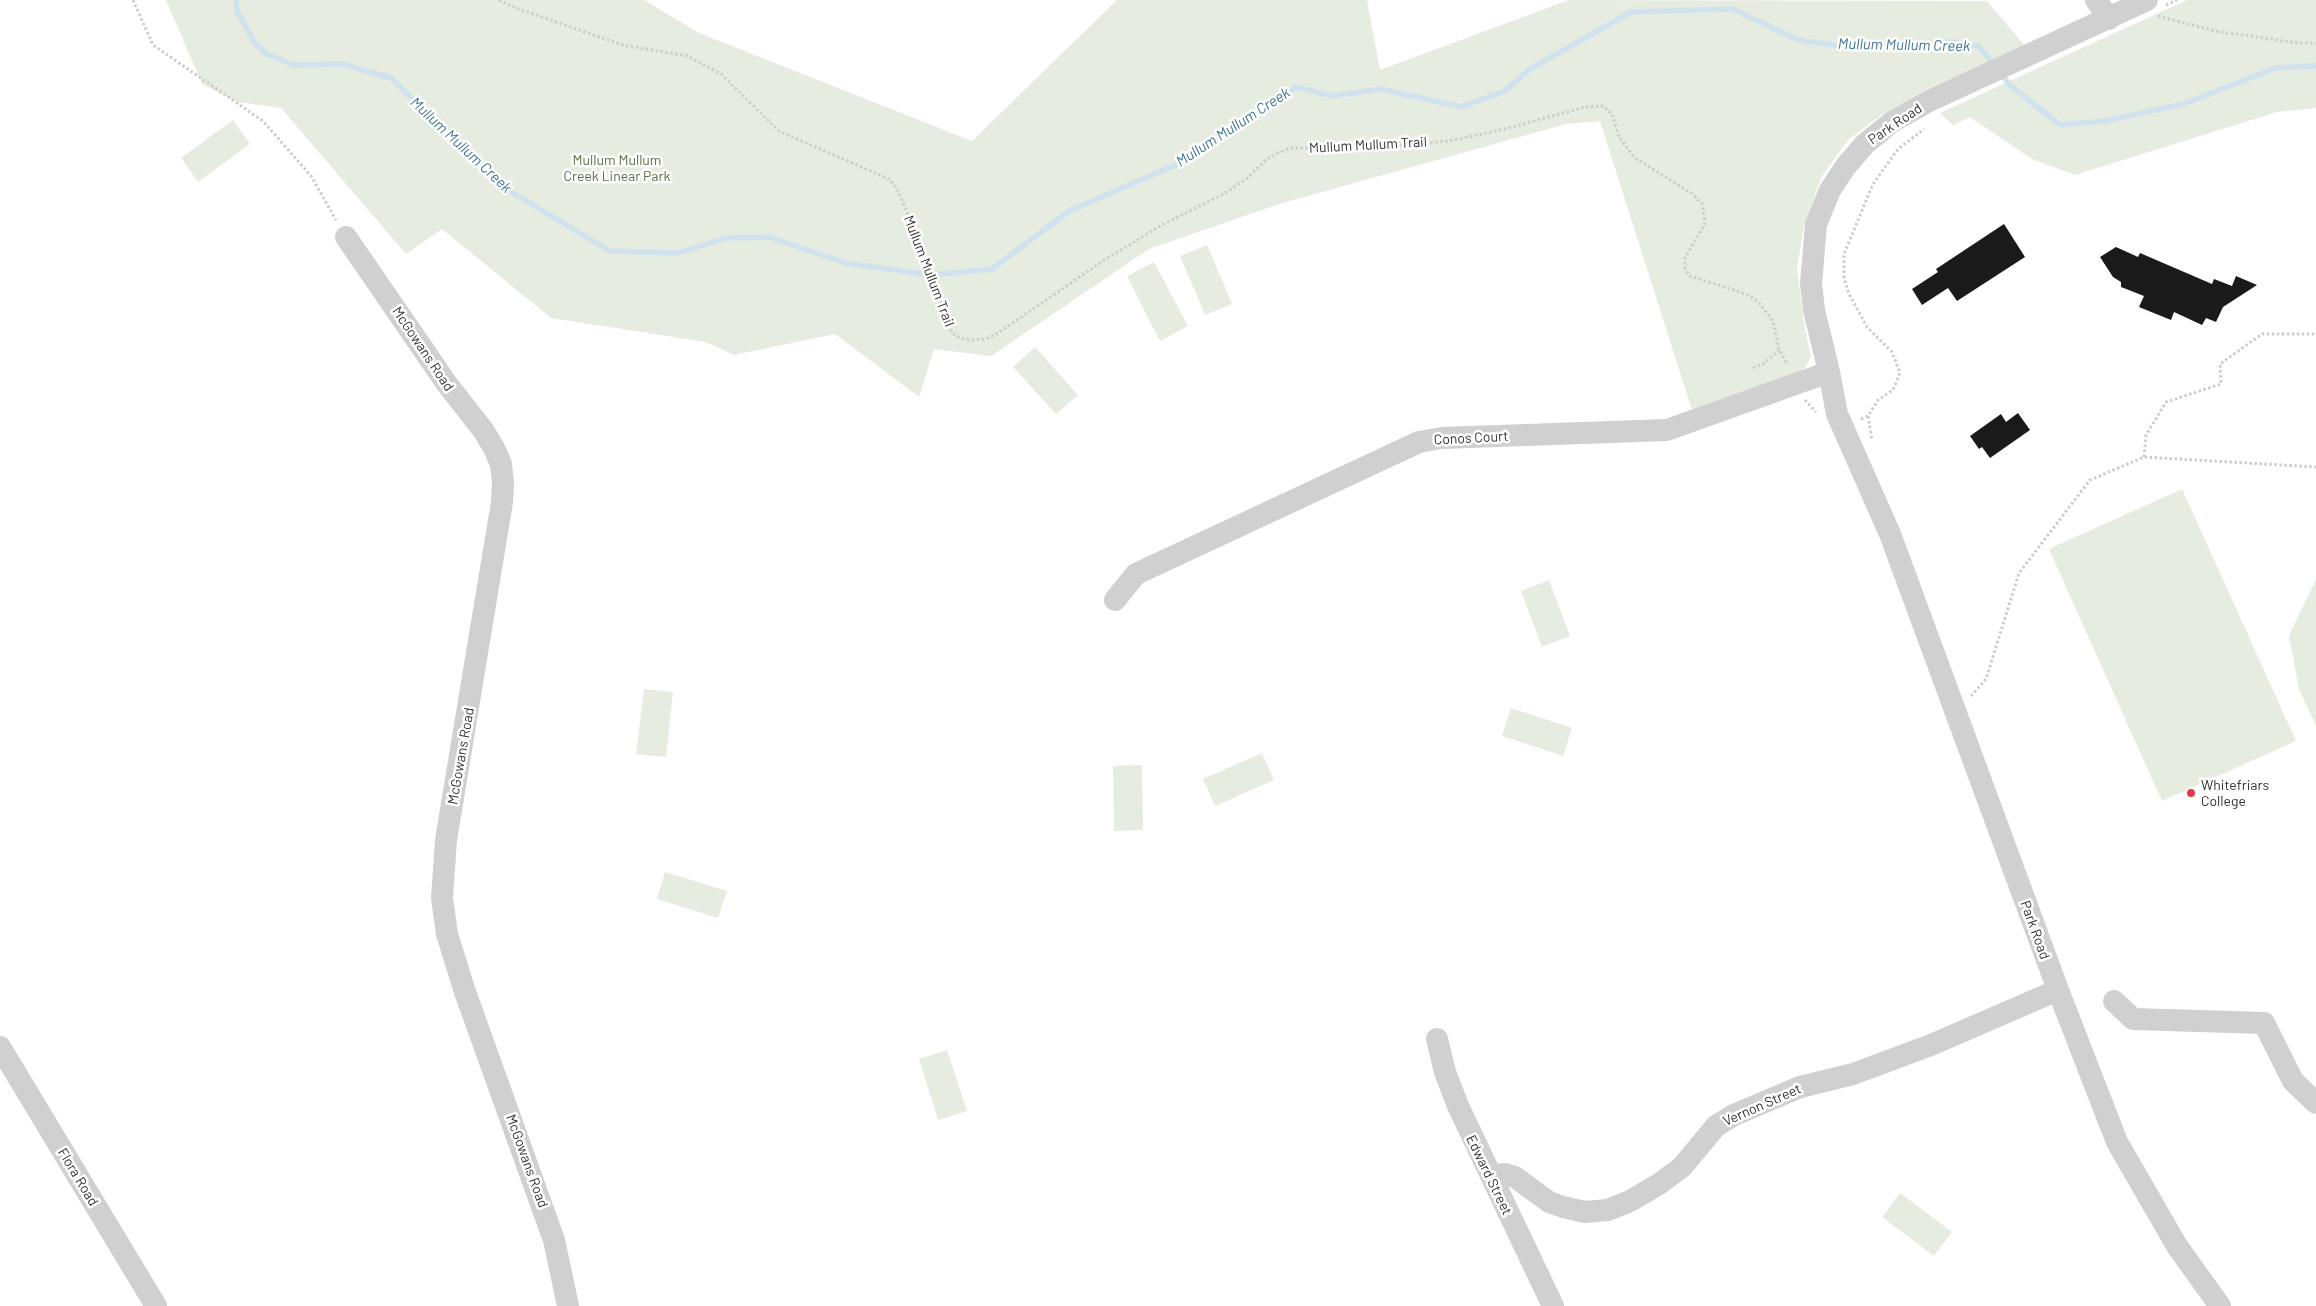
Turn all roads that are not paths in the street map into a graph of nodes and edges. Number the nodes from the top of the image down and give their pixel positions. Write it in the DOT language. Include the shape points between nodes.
graph roads {
  1 [pos="2096,0"];
  2 [pos="2152,8"];
  3 [pos="2109,19"];
  4 [pos="346,238"];
  5 [pos="1829,372"];
  6 [pos="1115,600"];
  7 [pos="2058,990"];
  8 [pos="2114,1001"];
  9 [pos="1437,1039"];
  10 [pos="0,1047"];
  11 [pos="2316,1103"];
  12 [pos="1491,1176"];
  13 [pos="156,1306"];
  14 [pos="568,1306"];
  15 [pos="1553,1306"];
  16 [pos="2220,1306"];
  1 -- 3 [label="street"];
  2 -- 3 [label="street, Park Road"];
  3 -- 5 [label="street, Park Road" via="1929,100 1892,122 1865,144 1846,166 1830,190 1816,224 1810,284"];
  4 -- 14 [label="street, McGowans Road" via="446,384 483,430 501,464 502,502 446,840 442,898 448,934 465,992 554,1240"];
  5 -- 6 [label="street, Conos Court" via="1666,430 1442,438 1419,442 1136,574"];
  5 -- 7 [label="street, Park Road"];
  7 -- 12 [label="street, Vernon Street" via="1931,1045 1853,1074 1800,1087 1734,1115 1716,1126 1682,1167 1630,1201 1608,1210 1585,1212 1563,1208 1548,1202 1515,1177 1505,1174"];
  7 -- 16 [label="street, Park Road" via="2117,1142 2177,1246"];
  8 -- 11 [label="street" via="2133,1019 2264,1024 2293,1081"];
  9 -- 12 [label="street, Edward Street" via="1458,1106"];
  10 -- 13 [label="street, Flora Road"];
  12 -- 15 [label="street, Edward Street"];
}
